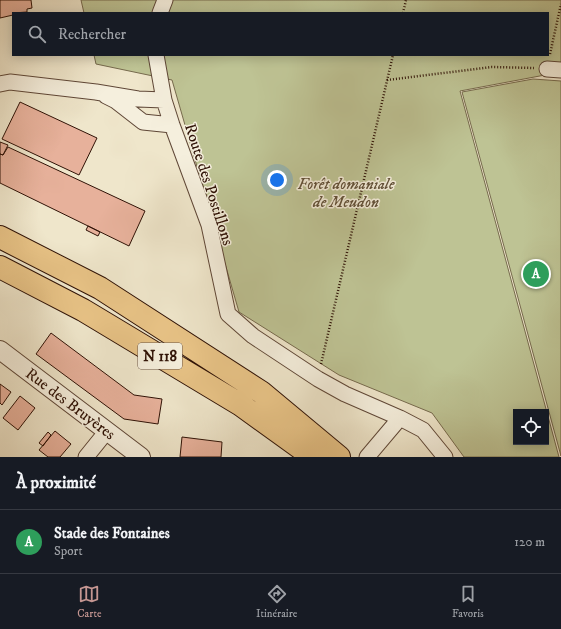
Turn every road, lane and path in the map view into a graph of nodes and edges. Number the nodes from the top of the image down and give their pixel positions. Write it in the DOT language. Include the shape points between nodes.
graph roads {
  1 [pos="165,0"];
  2 [pos="406,0"];
  3 [pos="561,4"];
  4 [pos="160,12"];
  5 [pos="403,12"];
  6 [pos="156,56"];
  7 [pos="393,56"];
  8 [pos="554,70"];
  9 [pos="387,80"];
  10 [pos="0,84"];
  11 [pos="96,92"];
  12 [pos="164,100"];
  13 [pos="172,126"];
  14 [pos="0,237"];
  15 [pos="0,267"];
  16 [pos="0,350"];
  17 [pos="318,379"];
  18 [pos="400,418"];
  19 [pos="107,431"];
  20 [pos="86,457"];
  21 [pos="141,457"];
  22 [pos="313,457"];
  23 [pos="339,457"];
  24 [pos="367,457"];
  25 [pos="445,457"];
  1 -- 4 [label="street"];
  2 -- 5 [label="path"];
  3 -- 8 [label="path"];
  6 -- 12 [label="street, Route des Postillons"];
  7 -- 9 [label="path"];
  8 -- 9 [label="path" via="492,67"];
  9 -- 17 [label="path"];
  10 -- 11 [label="street" via="10,82"];
  11 -- 12 [label="street"];
  11 -- 13 [label="street" via="116,101 143,122"];
  12 -- 13 [label="street, Route des Postillons"];
  13 -- 17 [label="street, Route des Postillons" via="209,225 228,314 254,336"];
  14 -- 23 [label="highway, N 118" via="114,297 260,392"];
  15 -- 22 [label="highway, N 118" via="83,310 241,405"];
  16 -- 19 [label="street, Rue des Bruyères"];
  17 -- 18 [label="street, Route des Postillons"];
  18 -- 24 [label="street"];
  18 -- 25 [label="street, Route des Postillons" via="423,430"];
  19 -- 20 [label="street"];
  19 -- 21 [label="street, Rue des Bruyères"];
}
